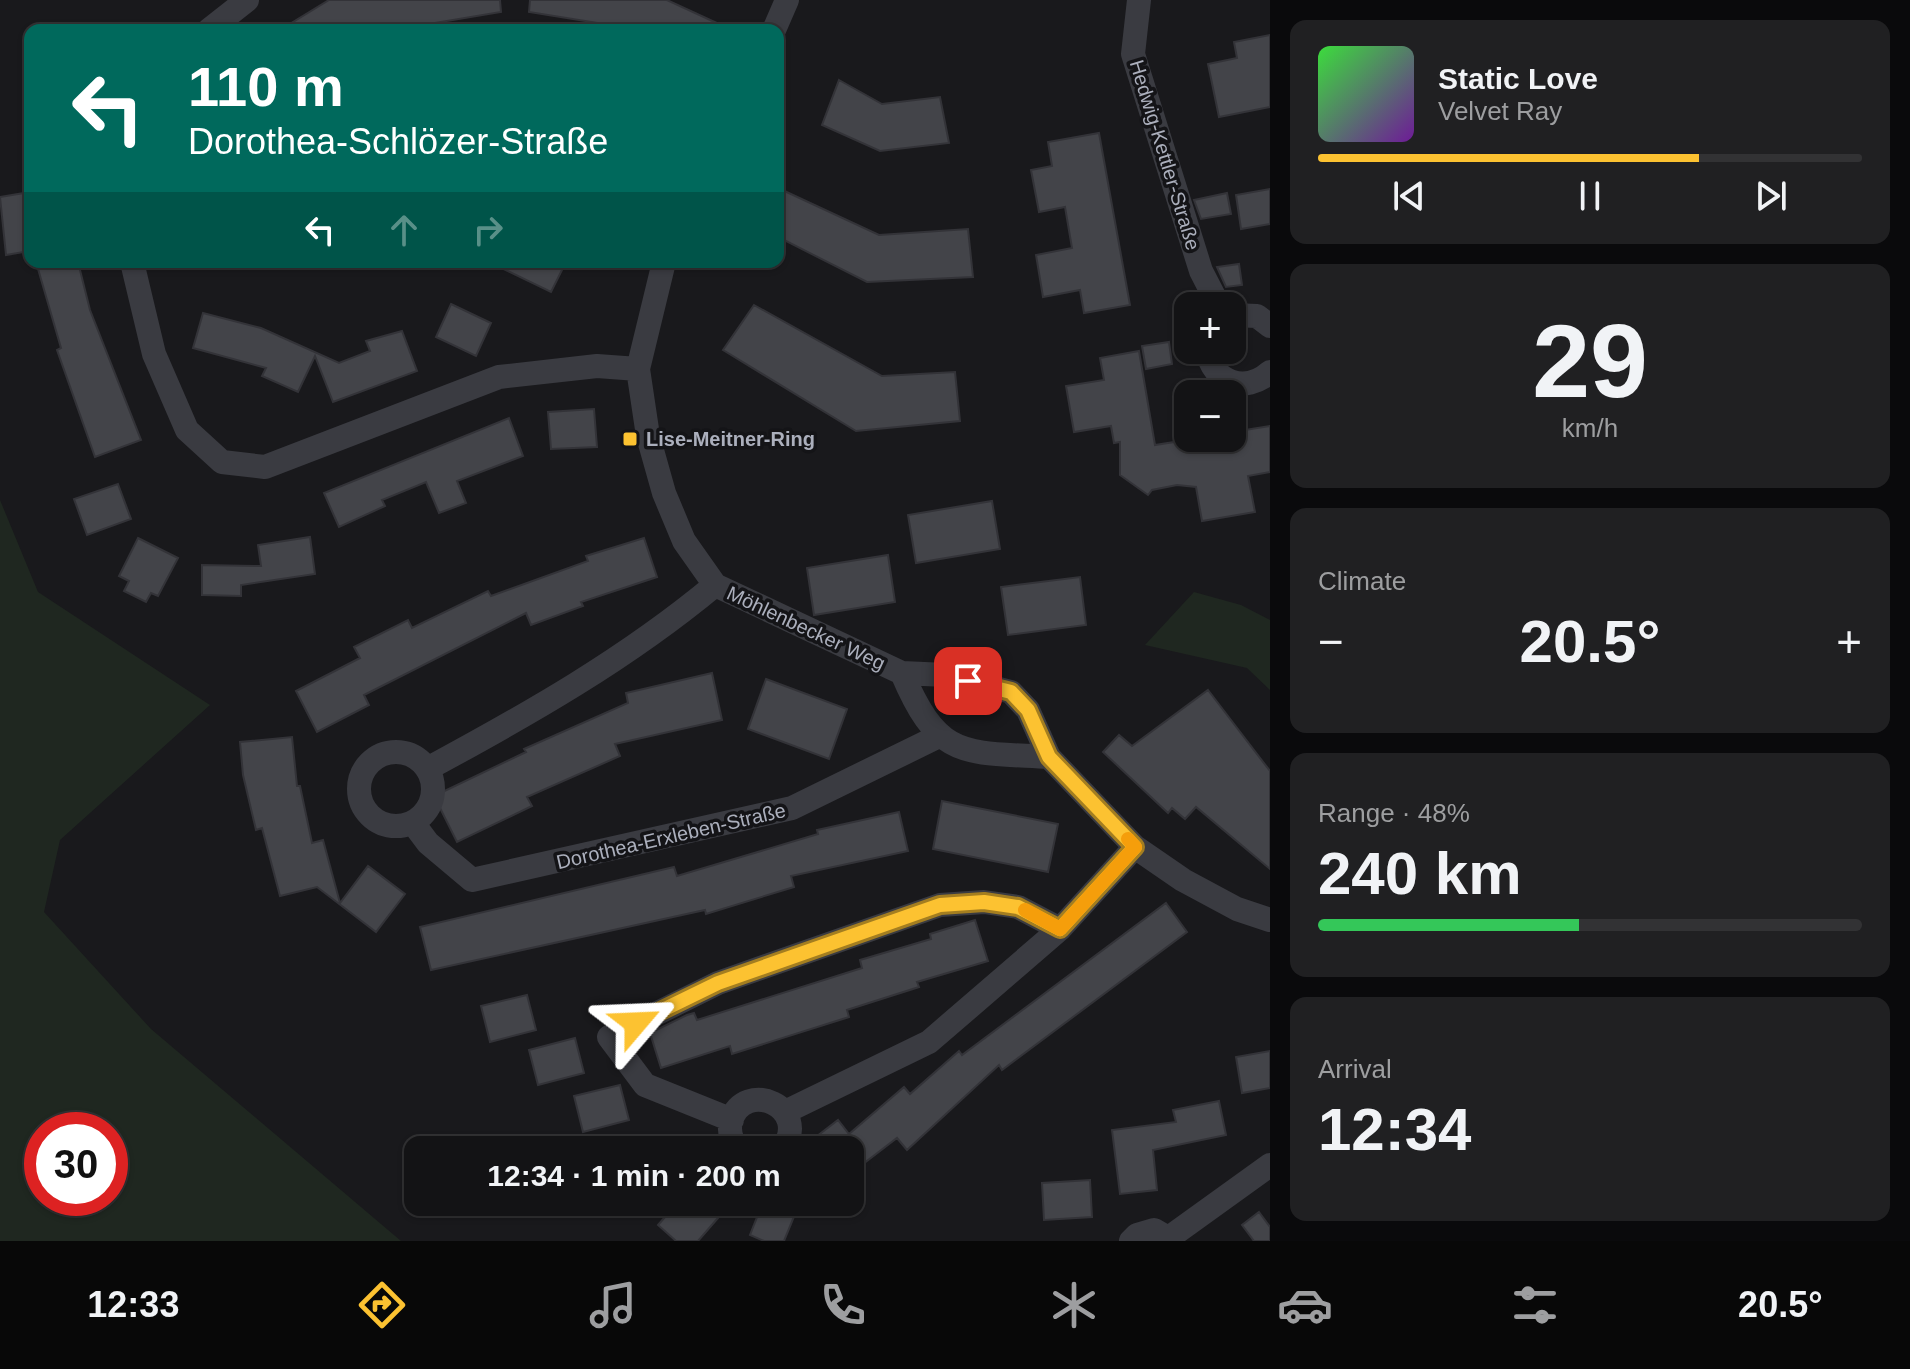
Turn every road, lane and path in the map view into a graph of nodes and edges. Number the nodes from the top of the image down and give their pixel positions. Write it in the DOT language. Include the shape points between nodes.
graph roads {
  1 [pos="247,0"];
  2 [pos="787,0"];
  3 [pos="1139,0"];
  4 [pos="217,24"];
  5 [pos="777,24"];
  6 [pos="133,268"];
  7 [pos="663,268"];
  8 [pos="1212,292"];
  9 [pos="1246,313"];
  10 [pos="1270,326"];
  11 [pos="1213,364"];
  12 [pos="638,369"];
  13 [pos="1270,372"];
  14 [pos="715,585"];
  15 [pos="902,673"];
  16 [pos="937,737"];
  17 [pos="1049,757"];
  18 [pos="427,769"];
  19 [pos="413,823"];
  20 [pos="1135,847"];
  21 [pos="1270,920"];
  22 [pos="1060,929"];
  23 [pos="785,1112"];
  24 [pos="732,1120"];
  25 [pos="731,1136"];
  26 [pos="788,1136"];
  27 [pos="1270,1165"];
  28 [pos="1171,1239"];
  29 [pos="1131,1241"];
  1 -- 4 [label="street"];
  2 -- 5 [label="street"];
  3 -- 8 [label="street, Hedwig-Kettler-Straße" via="1133,54"];
  6 -- 12 [label="street" via="154,354 187,430 222,462 265,467 499,377 597,366"];
  7 -- 12 [label="street, Möhlenbecker Weg"];
  9 -- 10 [label="street"];
  11 -- 13 [label="street" via="1216,372 1237,384 1261,380"];
  12 -- 14 [label="street, Möhlenbecker Weg" via="664,493 684,541"];
  14 -- 15 [label="street, Möhlenbecker Weg"];
  14 -- 18 [label="street" via="614,662"];
  15 -- 16 [label="street, Möhlenbecker Weg" via="918,712"];
  15 -- 17 [label="street, Möhlenbecker Weg" via="946,675 1011,692 1028,710"];
  16 -- 17 [label="street" via="993,753"];
  16 -- 19 [label="street, Dorothea-Erxleben-Straße" via="792,808 472,880"];
  17 -- 20 [label="street, Möhlenbecker Weg"];
  18 -- 19 [label="street" via="430,806"];
  18 -- 19 [label="street" via="412,755 388,753 377,757 361,777 361,802 377,822"];
  20 -- 21 [label="street, Möhlenbecker Weg" via="1183,880"];
  20 -- 22 [label="street"];
  22 -- 23 [label="street" via="929,1042"];
  22 -- 24 [label="street" via="1018,907 984,902 940,905 718,983 609,1037 645,1085"];
  23 -- 24 [label="street" via="770,1101 751,1101"];
  23 -- 26 [label="street"];
  24 -- 25 [label="street"];
  27 -- 28 [label="street"];
  28 -- 29 [label="street" via="1154,1230"];
}
